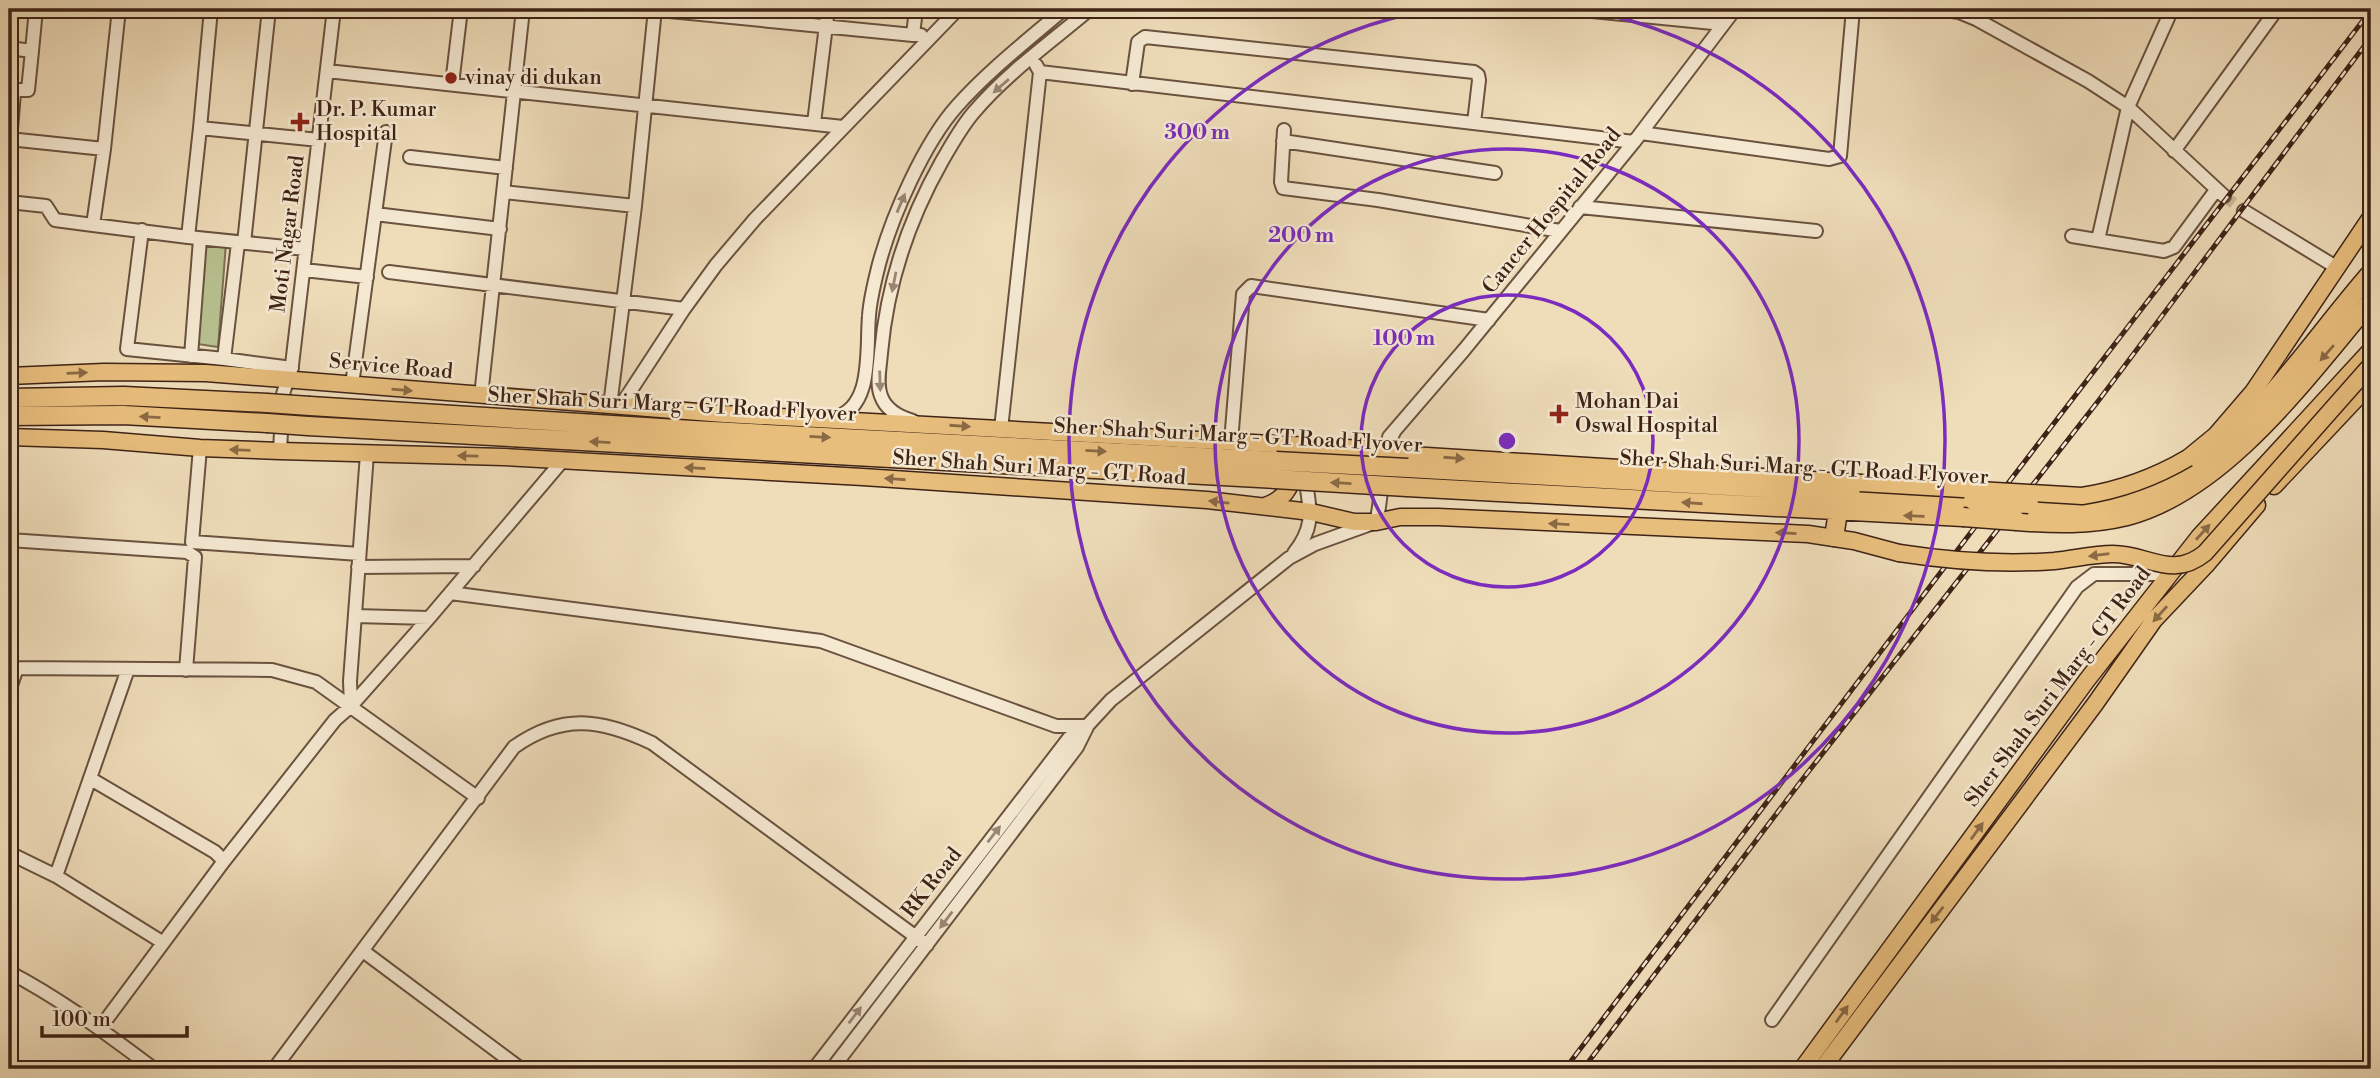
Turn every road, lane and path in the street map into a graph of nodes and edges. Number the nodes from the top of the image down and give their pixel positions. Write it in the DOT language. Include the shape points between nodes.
graph roads {
  1 [pos="36,9"];
  2 [pos="119,9"];
  3 [pos="211,9"];
  4 [pos="269,9"];
  5 [pos="334,9"];
  6 [pos="461,9"];
  7 [pos="523,9"];
  8 [pos="649,9"];
  9 [pos="655,9"];
  10 [pos="828,9"];
  11 [pos="916,9"];
  12 [pos="958,9"];
  13 [pos="1064,9"];
  14 [pos="1090,9"];
  15 [pos="1572,9"];
  16 [pos="1735,9"];
  17 [pos="1853,9"];
  18 [pos="1938,9"];
  19 [pos="2172,9"];
  20 [pos="2277,9"];
  21 [pos="1979,14"];
  22 [pos="1723,24"];
  23 [pos="826,26"];
  24 [pos="912,35"];
  25 [pos="932,36"];
  26 [pos="1021,46"];
  27 [pos="9,48"];
  28 [pos="32,51"];
  29 [pos="1032,59"];
  30 [pos="327,71"];
  31 [pos="1040,72"];
  32 [pos="1132,84"];
  33 [pos="452,85"];
  34 [pos="514,92"];
  35 [pos="644,106"];
  36 [pos="2128,107"];
  37 [pos="1474,122"];
  38 [pos="814,123"];
  39 [pos="843,127"];
  40 [pos="200,128"];
  41 [pos="386,132"];
  42 [pos="256,133"];
  43 [pos="1637,137"];
  44 [pos="9,139"];
  45 [pos="319,140"];
  46 [pos="104,149"];
  47 [pos="2174,152"];
  48 [pos="9,153"];
  49 [pos="410,157"];
  50 [pos="506,168"];
  51 [pos="1495,173"];
  52 [pos="504,192"];
  53 [pos="9,202"];
  54 [pos="635,205"];
  55 [pos="1580,207"];
  56 [pos="2244,211"];
  57 [pos="375,215"];
  58 [pos="2371,217"];
  59 [pos="93,225"];
  60 [pos="500,229"];
  61 [pos="142,230"];
  62 [pos="1560,231"];
  63 [pos="1816,232"];
  64 [pos="2072,236"];
  65 [pos="194,238"];
  66 [pos="2098,240"];
  67 [pos="241,243"];
  68 [pos="306,249"];
  69 [pos="2336,267"];
  70 [pos="304,270"];
  71 [pos="389,272"];
  72 [pos="2371,273"];
  73 [pos="367,277"];
  74 [pos="494,285"];
  75 [pos="623,300"];
  76 [pos="2371,301"];
  77 [pos="684,309"];
  78 [pos="869,316"];
  79 [pos="887,317"];
  80 [pos="1489,320"];
  81 [pos="2371,350"];
  82 [pos="191,356"];
  83 [pos="224,359"];
  84 [pos="2371,365"];
  85 [pos="289,374"];
  86 [pos="9,376"];
  87 [pos="2371,383"];
  88 [pos="352,385"];
  89 [pos="481,396"];
  90 [pos="9,398"];
  91 [pos="615,406"];
  92 [pos="9,416"];
  93 [pos="769,417"];
  94 [pos="828,419"];
  95 [pos="920,424"];
  96 [pos="1001,429"];
  97 [pos="1394,432"];
  98 [pos="9,437"];
  99 [pos="1231,442"];
  100 [pos="1330,447"];
  101 [pos="200,448"];
  102 [pos="1364,449"];
  103 [pos="280,451"];
  104 [pos="1386,452"];
  105 [pos="367,454"];
  106 [pos="2194,458"];
  107 [pos="563,460"];
  108 [pos="1277,462"];
  109 [pos="1829,487"];
  110 [pos="1265,506"];
  111 [pos="1311,512"];
  112 [pos="1838,512"];
  113 [pos="1376,522"];
  114 [pos="1834,537"];
  115 [pos="9,540"];
  116 [pos="1289,558"];
  117 [pos="359,561"];
  118 [pos="474,566"];
  119 [pos="2170,574"];
  120 [pos="450,593"];
  121 [pos="355,616"];
  122 [pos="429,618"];
  123 [pos="13,667"];
  124 [pos="128,669"];
  125 [pos="186,670"];
  126 [pos="9,691"];
  127 [pos="352,706"];
  128 [pos="1087,726"];
  129 [pos="91,779"];
  130 [pos="478,797"];
  131 [pos="9,853"];
  132 [pos="224,861"];
  133 [pos="56,876"];
  134 [pos="915,936"];
  135 [pos="162,942"];
  136 [pos="927,944"];
  137 [pos="363,951"];
  138 [pos="9,972"];
  139 [pos="1772,1020"];
  140 [pos="100,1028"];
  141 [pos="154,1069"];
  142 [pos="274,1069"];
  143 [pos="521,1069"];
  144 [pos="814,1069"];
  145 [pos="832,1069"];
  146 [pos="1802,1069"];
  147 [pos="1822,1069"];
  1 -- 28 [label="street"];
  2 -- 46 [label="street"];
  3 -- 40 [label="street"];
  4 -- 42 [label="street"];
  5 -- 30 [label="street, Moti Nagar Road"];
  6 -- 33 [label="street"];
  7 -- 34 [label="street"];
  8 -- 9 [label="street"];
  9 -- 23 [label="street"];
  9 -- 35 [label="street"];
  10 -- 23 [label="street"];
  11 -- 24 [label="street"];
  12 -- 25 [label="street"];
  13 -- 26 [label="street"];
  14 -- 29 [label="street"];
  15 -- 22 [label="street"];
  16 -- 22 [label="street, Cancer Hospital Road"];
  17 -- 43 [label="street" via="1840,156 1829,159"];
  18 -- 21 [label="street"];
  19 -- 36 [label="street"];
  20 -- 47 [label="street"];
  21 -- 36 [label="street"];
  22 -- 43 [label="street, Cancer Hospital Road"];
  23 -- 24 [label="street"];
  23 -- 38 [label="street"];
  24 -- 25 [label="street"];
  25 -- 39 [label="street"];
  26 -- 29 [label="street"];
  78 -- 26 [label="street, one-way" via="890,230 923,159 955,108"];
  27 -- 28 [label="street"];
  28 -- 44 [label="street" via="28,90 14,93"];
  29 -- 31 [label="street"];
  29 -- 79 [label="street, one-way" via="973,113 935,173 903,244"];
  30 -- 33 [label="street"];
  30 -- 45 [label="street, Moti Nagar Road"];
  31 -- 32 [label="street"];
  31 -- 96 [label="street"];
  32 -- 37 [label="street"];
  32 -- 37 [label="street" via="1138,42 1145,37 1460,71 1478,75"];
  33 -- 34 [label="street"];
  34 -- 35 [label="street"];
  34 -- 50 [label="street"];
  35 -- 38 [label="street"];
  35 -- 54 [label="street"];
  36 -- 47 [label="street"];
  36 -- 66 [label="street"];
  37 -- 43 [label="street"];
  38 -- 39 [label="street"];
  39 -- 77 [label="street" via="755,219"];
  40 -- 42 [label="street"];
  40 -- 65 [label="street"];
  41 -- 57 [label="street"];
  42 -- 45 [label="street"];
  42 -- 67 [label="street"];
  43 -- 55 [label="street, Cancer Hospital Road"];
  44 -- 46 [label="street"];
  44 -- 48 [label="street"];
  45 -- 68 [label="street, Moti Nagar Road"];
  46 -- 59 [label="street"];
  47 -- 66 [label="street" via="2220,193 2174,247 2164,251"];
  49 -- 50 [label="street"];
  50 -- 52 [label="street"];
  51 -- 62 [label="street" via="1283,136 1283,188"];
  52 -- 54 [label="street"];
  52 -- 60 [label="street"];
  53 -- 59 [label="street" via="46,206 60,222"];
  54 -- 75 [label="street"];
  55 -- 62 [label="street, Cancer Hospital Road"];
  55 -- 63 [label="street"];
  56 -- 69 [label="street"];
  57 -- 60 [label="street"];
  57 -- 73 [label="street"];
  58 -- 69 [label="main road, Sher Shah Suri Marg - GT Road"];
  59 -- 61 [label="street"];
  60 -- 74 [label="street"];
  61 -- 65 [label="street"];
  61 -- 82 [label="street" via="127,349"];
  62 -- 80 [label="street, Cancer Hospital Road"];
  64 -- 66 [label="street"];
  65 -- 67 [label="street"];
  65 -- 82 [label="street"];
  67 -- 68 [label="street"];
  67 -- 83 [label="street"];
  68 -- 70 [label="street, Moti Nagar Road"];
  69 -- 106 [label="main road, Sher Shah Suri Marg - GT Road" via="2253,392"];
  70 -- 73 [label="street"];
  70 -- 85 [label="street, Moti Nagar Road"];
  71 -- 74 [label="street"];
  72 -- 106 [label="highway, Sher Shah Suri Marg - GT Road Flyover" via="2262,404 2224,442"];
  73 -- 88 [label="street"];
  74 -- 75 [label="street"];
  74 -- 89 [label="street"];
  75 -- 77 [label="street"];
  75 -- 91 [label="street"];
  76 -- 112 [label="highway, Sher Shah Suri Marg - GT Road Flyover, one-way, bridge" via="2251,437 2203,481 2153,507 2128,516 2063,525"];
  77 -- 91 [label="street"];
  78 -- 79 [label="street"];
  78 -- 94 [label="street" via="860,397 845,416"];
  79 -- 95 [label="street, one-way" via="879,371 881,395 894,413"];
  80 -- 97 [label="street, Cancer Hospital Road"];
  80 -- 99 [label="street" via="1251,286 1243,294"];
  119 -- 81 [label="main road, Sher Shah Suri Marg - GT Road, one-way"];
  82 -- 83 [label="street"];
  83 -- 85 [label="street"];
  84 -- 114 [label="main road, Sher Shah Suri Marg - GT Road, one-way, bridge" via="2205,554 2189,563 2169,566 2109,554 2055,561 1969,562 1899,553"];
  86 -- 85 [label="main road, Service Road, one-way" via="160,371"];
  85 -- 88 [label="main road, Service Road"];
  85 -- 103 [label="street, Moti Nagar Road" via="283,394"];
  87 -- 147 [label="main road, Sher Shah Suri Marg - GT Road, one-way" via="2154,620"];
  88 -- 89 [label="main road, Service Road, one-way"];
  89 -- 91 [label="main road, Service Road"];
  90 -- 108 [label="highway, Sher Shah Suri Marg - GT Road Flyover, one-way, bridge" via="124,396 267,403"];
  91 -- 93 [label="main road, Service Road"];
  108 -- 92 [label="highway, Sher Shah Suri Marg - GT Road Flyover, one-way, bridge" via="123,415"];
  93 -- 94 [label="main road, Sher Shah Suri Marg - GT Road"];
  94 -- 95 [label="main road, Sher Shah Suri Marg - GT Road"];
  95 -- 96 [label="main road, Sher Shah Suri Marg - GT Road, one-way"];
  96 -- 99 [label="main road, Sher Shah Suri Marg - GT Road"];
  97 -- 102 [label="street"];
  97 -- 104 [label="street"];
  98 -- 101 [label="main road"];
  99 -- 108 [label="main road, Sher Shah Suri Marg - GT Road"];
  100 -- 102 [label="main road, Sher Shah Suri Marg - GT Road"];
  100 -- 108 [label="main road, Sher Shah Suri Marg - GT Road"];
  100 -- 111 [label="street" via="1315,453 1306,467"];
  103 -- 101 [label="main road, one-way"];
  101 -- 117 [label="street" via="192,542"];
  102 -- 104 [label="main road, Sher Shah Suri Marg - GT Road"];
  103 -- 105 [label="main road"];
  104 -- 109 [label="main road, Sher Shah Suri Marg - GT Road, one-way"];
  104 -- 113 [label="street"];
  107 -- 105 [label="main road, one-way"];
  105 -- 117 [label="street"];
  106 -- 109 [label="main road, Sher Shah Suri Marg - GT Road, bridge" via="2144,481 2082,496 1860,483"];
  106 -- 109 [label="highway, Sher Shah Suri Marg - GT Road Flyover, bridge" via="2168,483 2125,498 2070,507"];
  110 -- 107 [label="main road, Sher Shah Suri Marg - GT Road, one-way"];
  107 -- 118 [label="street"];
  108 -- 109 [label="highway, Sher Shah Suri Marg - GT Road Flyover, bridge"];
  108 -- 110 [label="main road" via="1291,461 1292,480 1282,497"];
  112 -- 108 [label="highway, Sher Shah Suri Marg - GT Road Flyover, one-way, bridge" via="1407,487"];
  110 -- 111 [label="main road, Sher Shah Suri Marg - GT Road"];
  111 -- 113 [label="main road, Sher Shah Suri Marg - GT Road" via="1346,522"];
  111 -- 116 [label="street" via="1306,536"];
  112 -- 114 [label="highway"];
  114 -- 113 [label="main road, Sher Shah Suri Marg - GT Road, one-way" via="1438,517"];
  113 -- 116 [label="street"];
  115 -- 125 [label="street" via="187,552 195,557"];
  116 -- 128 [label="street, RK Road" via="1111,701"];
  117 -- 118 [label="street"];
  117 -- 121 [label="street"];
  118 -- 120 [label="street"];
  119 -- 139 [label="street" via="2094,575 2077,587"];
  146 -- 119 [label="main road, Sher Shah Suri Marg - GT Road, one-way"];
  120 -- 122 [label="street"];
  120 -- 128 [label="street" via="821,641 1056,726"];
  121 -- 122 [label="street"];
  121 -- 127 [label="street"];
  122 -- 127 [label="street"];
  123 -- 124 [label="street"];
  123 -- 126 [label="street"];
  124 -- 125 [label="street"];
  124 -- 129 [label="street"];
  125 -- 127 [label="street" via="272,670 316,682"];
  127 -- 130 [label="street"];
  127 -- 132 [label="street" via="335,720"];
  134 -- 128 [label="street, RK Road, one-way" via="1069,738"];
  128 -- 136 [label="street, RK Road, one-way" via="1077,747"];
  129 -- 132 [label="street"];
  129 -- 133 [label="street"];
  130 -- 134 [label="street" via="514,747 531,735 581,722 622,730 652,743"];
  130 -- 137 [label="street"];
  131 -- 133 [label="street"];
  132 -- 135 [label="street"];
  133 -- 135 [label="street"];
  134 -- 136 [label="street"];
  144 -- 134 [label="street, RK Road, one-way"];
  135 -- 140 [label="street"];
  136 -- 145 [label="street, RK Road"];
  137 -- 142 [label="street"];
  137 -- 143 [label="street"];
  138 -- 140 [label="street"];
  140 -- 141 [label="street"];
}
